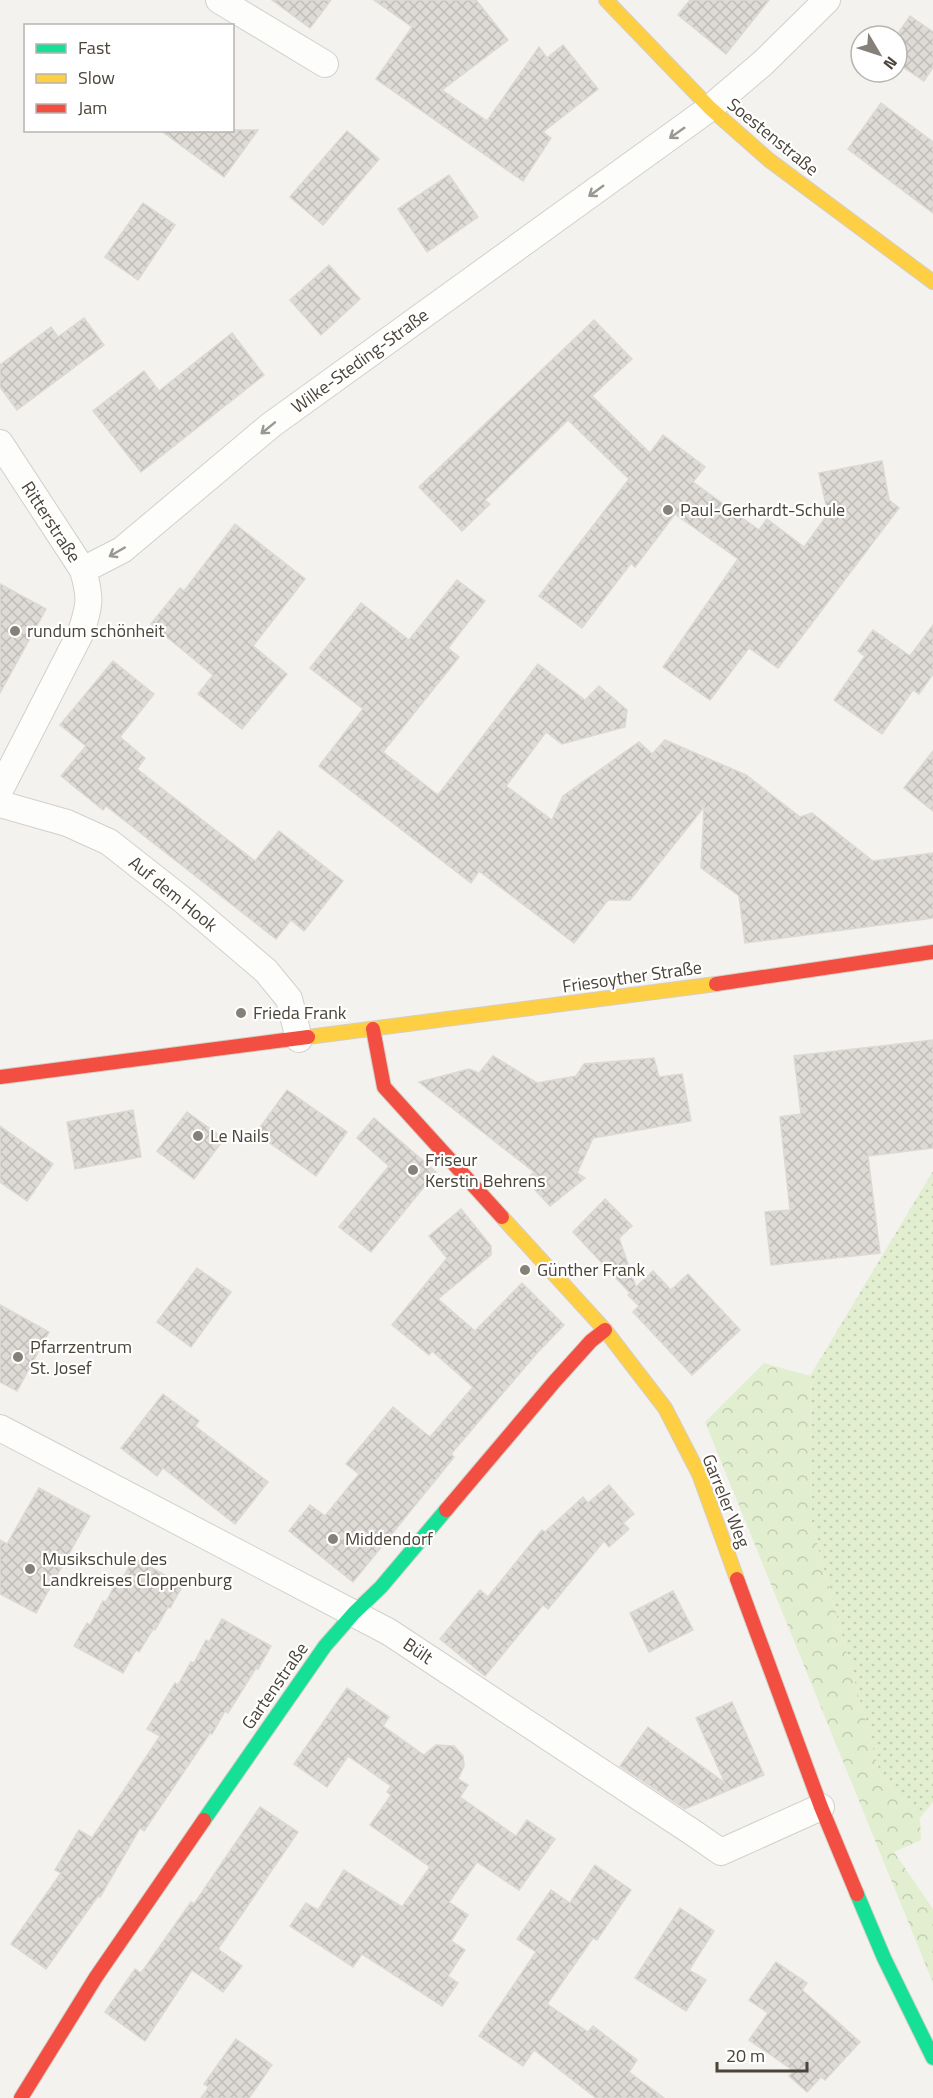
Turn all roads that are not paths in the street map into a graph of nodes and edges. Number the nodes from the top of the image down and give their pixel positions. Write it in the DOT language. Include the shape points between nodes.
graph roads {
  1 [pos="219,0"];
  2 [pos="606,0"];
  3 [pos="827,0"];
  4 [pos="325,64"];
  5 [pos="710,108"];
  6 [pos="933,282"];
  7 [pos="0,443"];
  8 [pos="83,570"];
  9 [pos="0,790"];
  10 [pos="0,804"];
  11 [pos="933,952"];
  12 [pos="373,1029"];
  13 [pos="299,1039"];
  14 [pos="0,1077"];
  15 [pos="604,1330"];
  16 [pos="0,1428"];
  17 [pos="354,1613"];
  18 [pos="821,1807"];
  19 [pos="933,2058"];
  20 [pos="21,2098"];
  1 -- 4 [label="street"];
  2 -- 5 [label="street, Soestenstraße"];
  3 -- 5 [label="street, Wilke-Steding-Straße"];
  5 -- 6 [label="street, Soestenstraße" via="769,160"];
  5 -- 8 [label="street, Wilke-Steding-Straße, one-way" via="271,425 122,550"];
  7 -- 8 [label="street, Ritterstraße"];
  8 -- 9 [label="street" via="90,607 81,632"];
  10 -- 13 [label="street, Auf dem Hook" via="67,823 109,842 266,971 289,999"];
  11 -- 12 [label="street, Friesoyther Straße"];
  12 -- 13 [label="street, Friesoyther Straße"];
  12 -- 15 [label="street, Garreler Weg" via="384,1087"];
  13 -- 14 [label="street"];
  15 -- 17 [label="street, Gartenstraße" via="555,1381 381,1587"];
  15 -- 18 [label="street, Garreler Weg" via="665,1408 699,1474"];
  16 -- 17 [label="street, Bült"];
  17 -- 18 [label="street, Bült" via="389,1632 721,1852"];
  17 -- 20 [label="street, Gartenstraße" via="325,1646 96,1977"];
  18 -- 19 [label="street, Garreler Weg" via="884,1958"];
}
